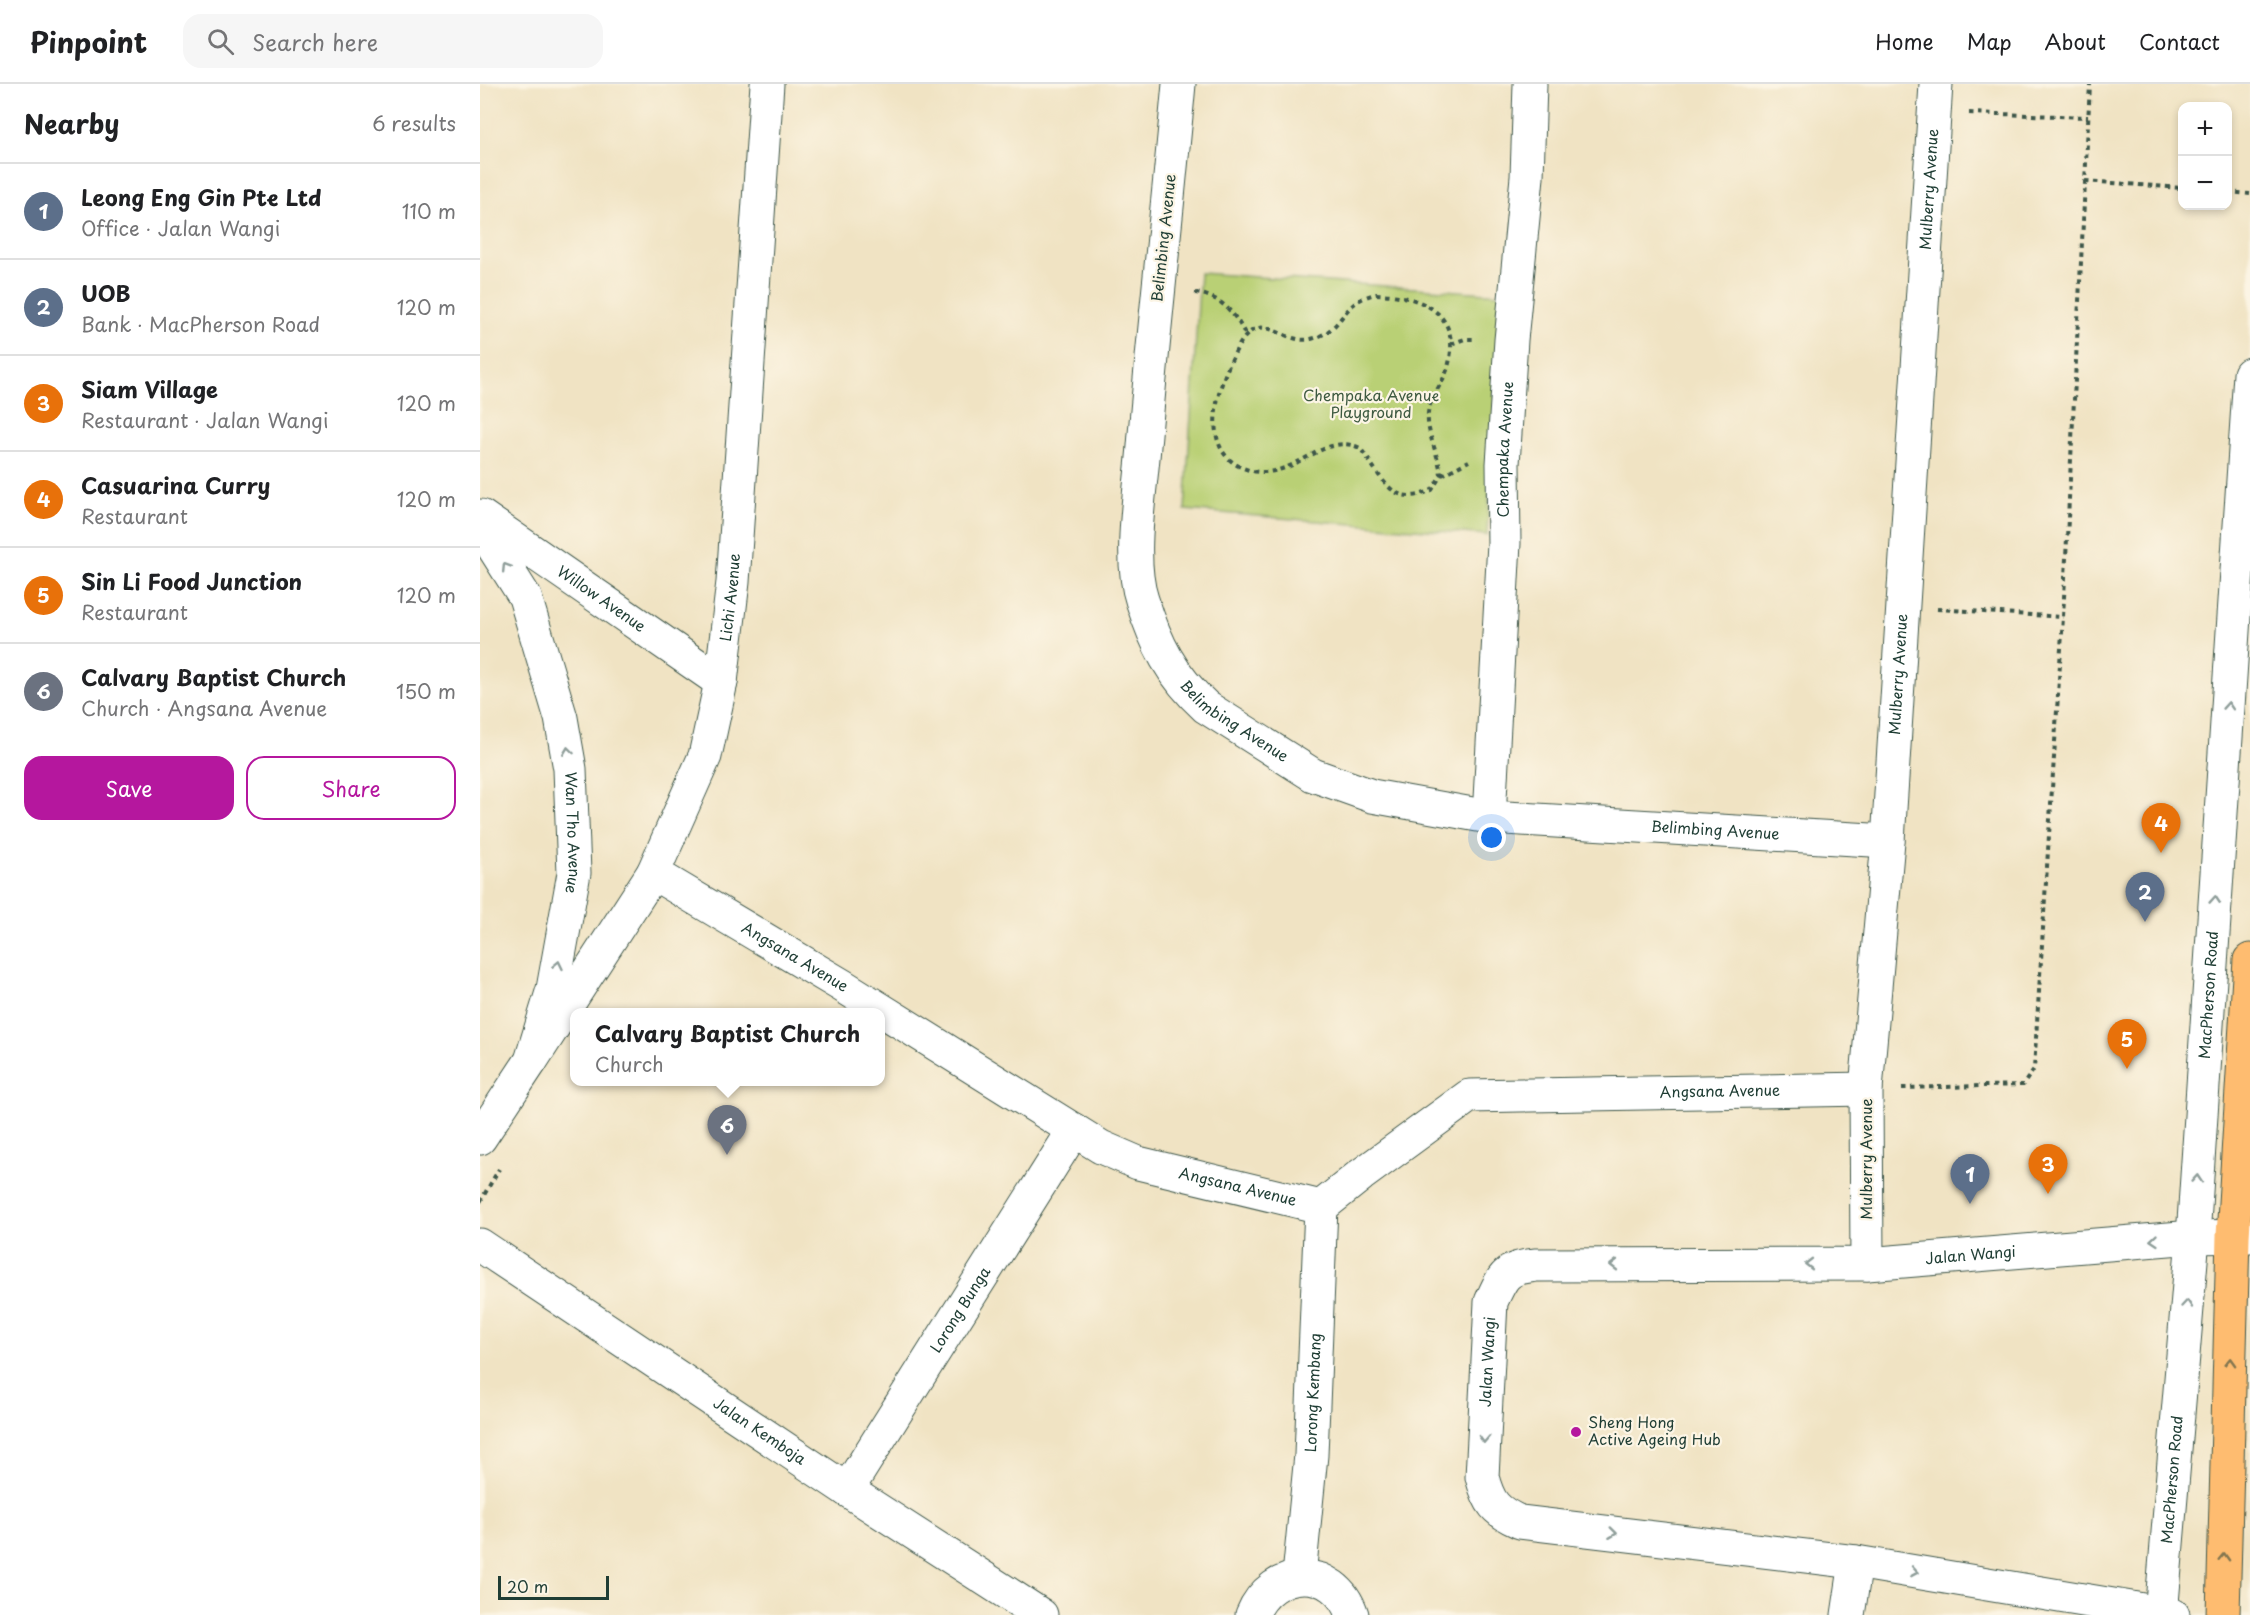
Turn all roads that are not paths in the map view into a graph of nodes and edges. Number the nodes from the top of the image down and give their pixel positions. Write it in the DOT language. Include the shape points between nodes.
graph roads {
  1 [pos="767,84"];
  2 [pos="1179,84"];
  3 [pos="1530,84"];
  4 [pos="1935,98"];
  5 [pos="2250,374"];
  6 [pos="480,515"];
  7 [pos="480,526"];
  8 [pos="721,682"];
  9 [pos="1489,817"];
  10 [pos="1888,841"];
  11 [pos="653,873"];
  12 [pos="2250,960"];
  13 [pos="878,1008"];
  14 [pos="885,1012"];
  15 [pos="531,1062"];
  16 [pos="1866,1089"];
  17 [pos="1074,1130"];
  18 [pos="480,1138"];
  19 [pos="1321,1207"];
  20 [pos="2242,1236"];
  21 [pos="2193,1237"];
  22 [pos="480,1245"];
  23 [pos="1867,1264"];
  24 [pos="847,1490"];
  25 [pos="1856,1562"];
  26 [pos="1299,1576"];
  27 [pos="1041,1615"];
  28 [pos="1252,1615"];
  29 [pos="1352,1615"];
  30 [pos="1848,1615"];
  31 [pos="2165,1615"];
  32 [pos="2223,1615"];
  1 -- 8 [label="street, Lichi Avenue" via="733,582"];
  2 -- 9 [label="street, Belimbing Avenue" via="1136,538 1141,599 1163,658 1206,707 1313,775 1372,796"];
  3 -- 9 [label="street, Chempaka Avenue" via="1527,177 1503,464 1504,543"];
  4 -- 10 [label="street, Mulberry Avenue"];
  21 -- 5 [label="street, MacPherson Road, one-way"];
  6 -- 8 [label="street, Willow Avenue"];
  15 -- 7 [label="street, Wan Tho Avenue, one-way" via="553,989 574,873 570,769 561,718 525,597"];
  8 -- 11 [label="street, Lichi Avenue" via="705,756"];
  9 -- 10 [label="street, Belimbing Avenue"];
  10 -- 16 [label="street, Mulberry Avenue"];
  11 -- 13 [label="street, Angsana Avenue"];
  11 -- 15 [label="street, Lichi Avenue"];
  12 -- 20 [label="main road"];
  14 -- 17 [label="street, Angsana Avenue"];
  15 -- 18 [label="street, Wan Tho Avenue"];
  16 -- 19 [label="street, Angsana Avenue" via="1469,1096"];
  16 -- 23 [label="street, Mulberry Avenue"];
  17 -- 19 [label="street, Angsana Avenue" via="1138,1163"];
  17 -- 24 [label="street, Lorong Bunga"];
  19 -- 26 [label="street, Lorong Kembang" via="1311,1455"];
  20 -- 21 [label="street, Jalan Wangi"];
  32 -- 20 [label="main road, one-way"];
  21 -- 23 [label="street, Jalan Wangi, one-way"];
  31 -- 21 [label="street, MacPherson Road, one-way"];
  22 -- 24 [label="street, Jalan Kemboja"];
  23 -- 25 [label="street, Jalan Wangi, one-way" via="1516,1267 1501,1281 1491,1302 1482,1477 1487,1496 1500,1514 1520,1521"];
  24 -- 27 [label="street, Jalan Kemboja"];
  25 -- 30 [label="street"];
  25 -- 31 [label="street, Jalan Wangi, one-way"];
  26 -- 28 [label="street" via="1268,1590"];
  26 -- 29 [label="street" via="1318,1579 1335,1588 1348,1602"];
}
